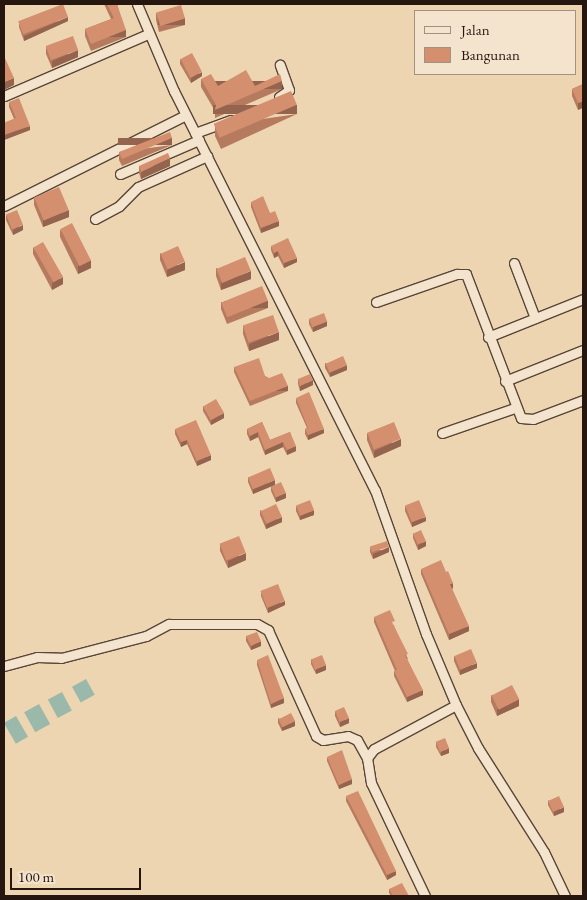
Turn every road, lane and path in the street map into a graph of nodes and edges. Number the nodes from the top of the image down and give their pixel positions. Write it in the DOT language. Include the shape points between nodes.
graph roads {
  1 [pos="137,4"];
  2 [pos="148,34"];
  3 [pos="280,65"];
  4 [pos="4,96"];
  5 [pos="271,101"];
  6 [pos="186,115"];
  7 [pos="238,116"];
  8 [pos="197,136"];
  9 [pos="207,156"];
  10 [pos="120,174"];
  11 [pos="4,206"];
  12 [pos="95,219"];
  13 [pos="514,263"];
  14 [pos="583,299"];
  15 [pos="376,302"];
  16 [pos="535,318"];
  17 [pos="488,337"];
  18 [pos="583,350"];
  19 [pos="505,381"];
  20 [pos="583,400"];
  21 [pos="514,408"];
  22 [pos="442,433"];
  23 [pos="4,666"];
  24 [pos="456,705"];
  25 [pos="367,758"];
  26 [pos="425,896"];
  27 [pos="566,896"];
  1 -- 2 [label="street"];
  2 -- 4 [label="street"];
  2 -- 6 [label="street"];
  3 -- 5 [label="street" via="289,90"];
  6 -- 8 [label="street"];
  6 -- 11 [label="street"];
  7 -- 8 [label="street"];
  8 -- 9 [label="street"];
  8 -- 10 [label="street"];
  9 -- 12 [label="street" via="138,187 119,206"];
  9 -- 24 [label="street" via="375,490 426,634"];
  13 -- 16 [label="street"];
  14 -- 16 [label="street"];
  15 -- 17 [label="street" via="463,273 468,277"];
  16 -- 17 [label="street"];
  17 -- 19 [label="street"];
  18 -- 19 [label="street"];
  19 -- 21 [label="street"];
  20 -- 21 [label="street" via="527,420 521,418"];
  21 -- 22 [label="street"];
  23 -- 25 [label="street" via="37,657 60,658 146,636 169,624 257,624 268,630 316,736 323,740 348,736 357,740"];
  24 -- 25 [label="street" via="374,749"];
  24 -- 27 [label="street" via="478,748 540,845"];
  25 -- 26 [label="street" via="372,784"];
}
